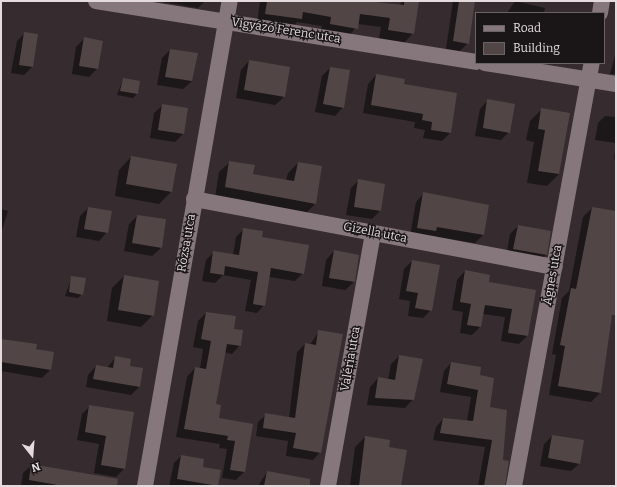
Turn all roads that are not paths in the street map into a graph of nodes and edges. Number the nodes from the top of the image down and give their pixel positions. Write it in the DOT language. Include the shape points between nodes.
graph roads {
  1 [pos="96,1"];
  2 [pos="230,1"];
  3 [pos="602,1"];
  4 [pos="600,12"];
  5 [pos="227,22"];
  6 [pos="475,62"];
  7 [pos="490,64"];
  8 [pos="592,64"];
  9 [pos="589,80"];
  10 [pos="616,84"];
  11 [pos="194,199"];
  12 [pos="373,233"];
  13 [pos="555,267"];
  14 [pos="145,486"];
  15 [pos="328,486"];
  16 [pos="514,486"];
  1 -- 5 [label="street, Vigyázó Ferenc utca"];
  2 -- 5 [label="street, Rózsa utca"];
  3 -- 4 [label="street"];
  5 -- 6 [label="street, Vigyázó Ferenc utca"];
  5 -- 11 [label="street, Rózsa utca"];
  7 -- 9 [label="street"];
  8 -- 9 [label="street, Ágnes utca"];
  9 -- 10 [label="street"];
  9 -- 13 [label="street, Ágnes utca"];
  11 -- 12 [label="street, Gizella utca"];
  11 -- 14 [label="street, Rózsa utca"];
  12 -- 13 [label="street, Gizella utca"];
  12 -- 15 [label="street, Valéria utca"];
  13 -- 16 [label="street, Ágnes utca"];
}
